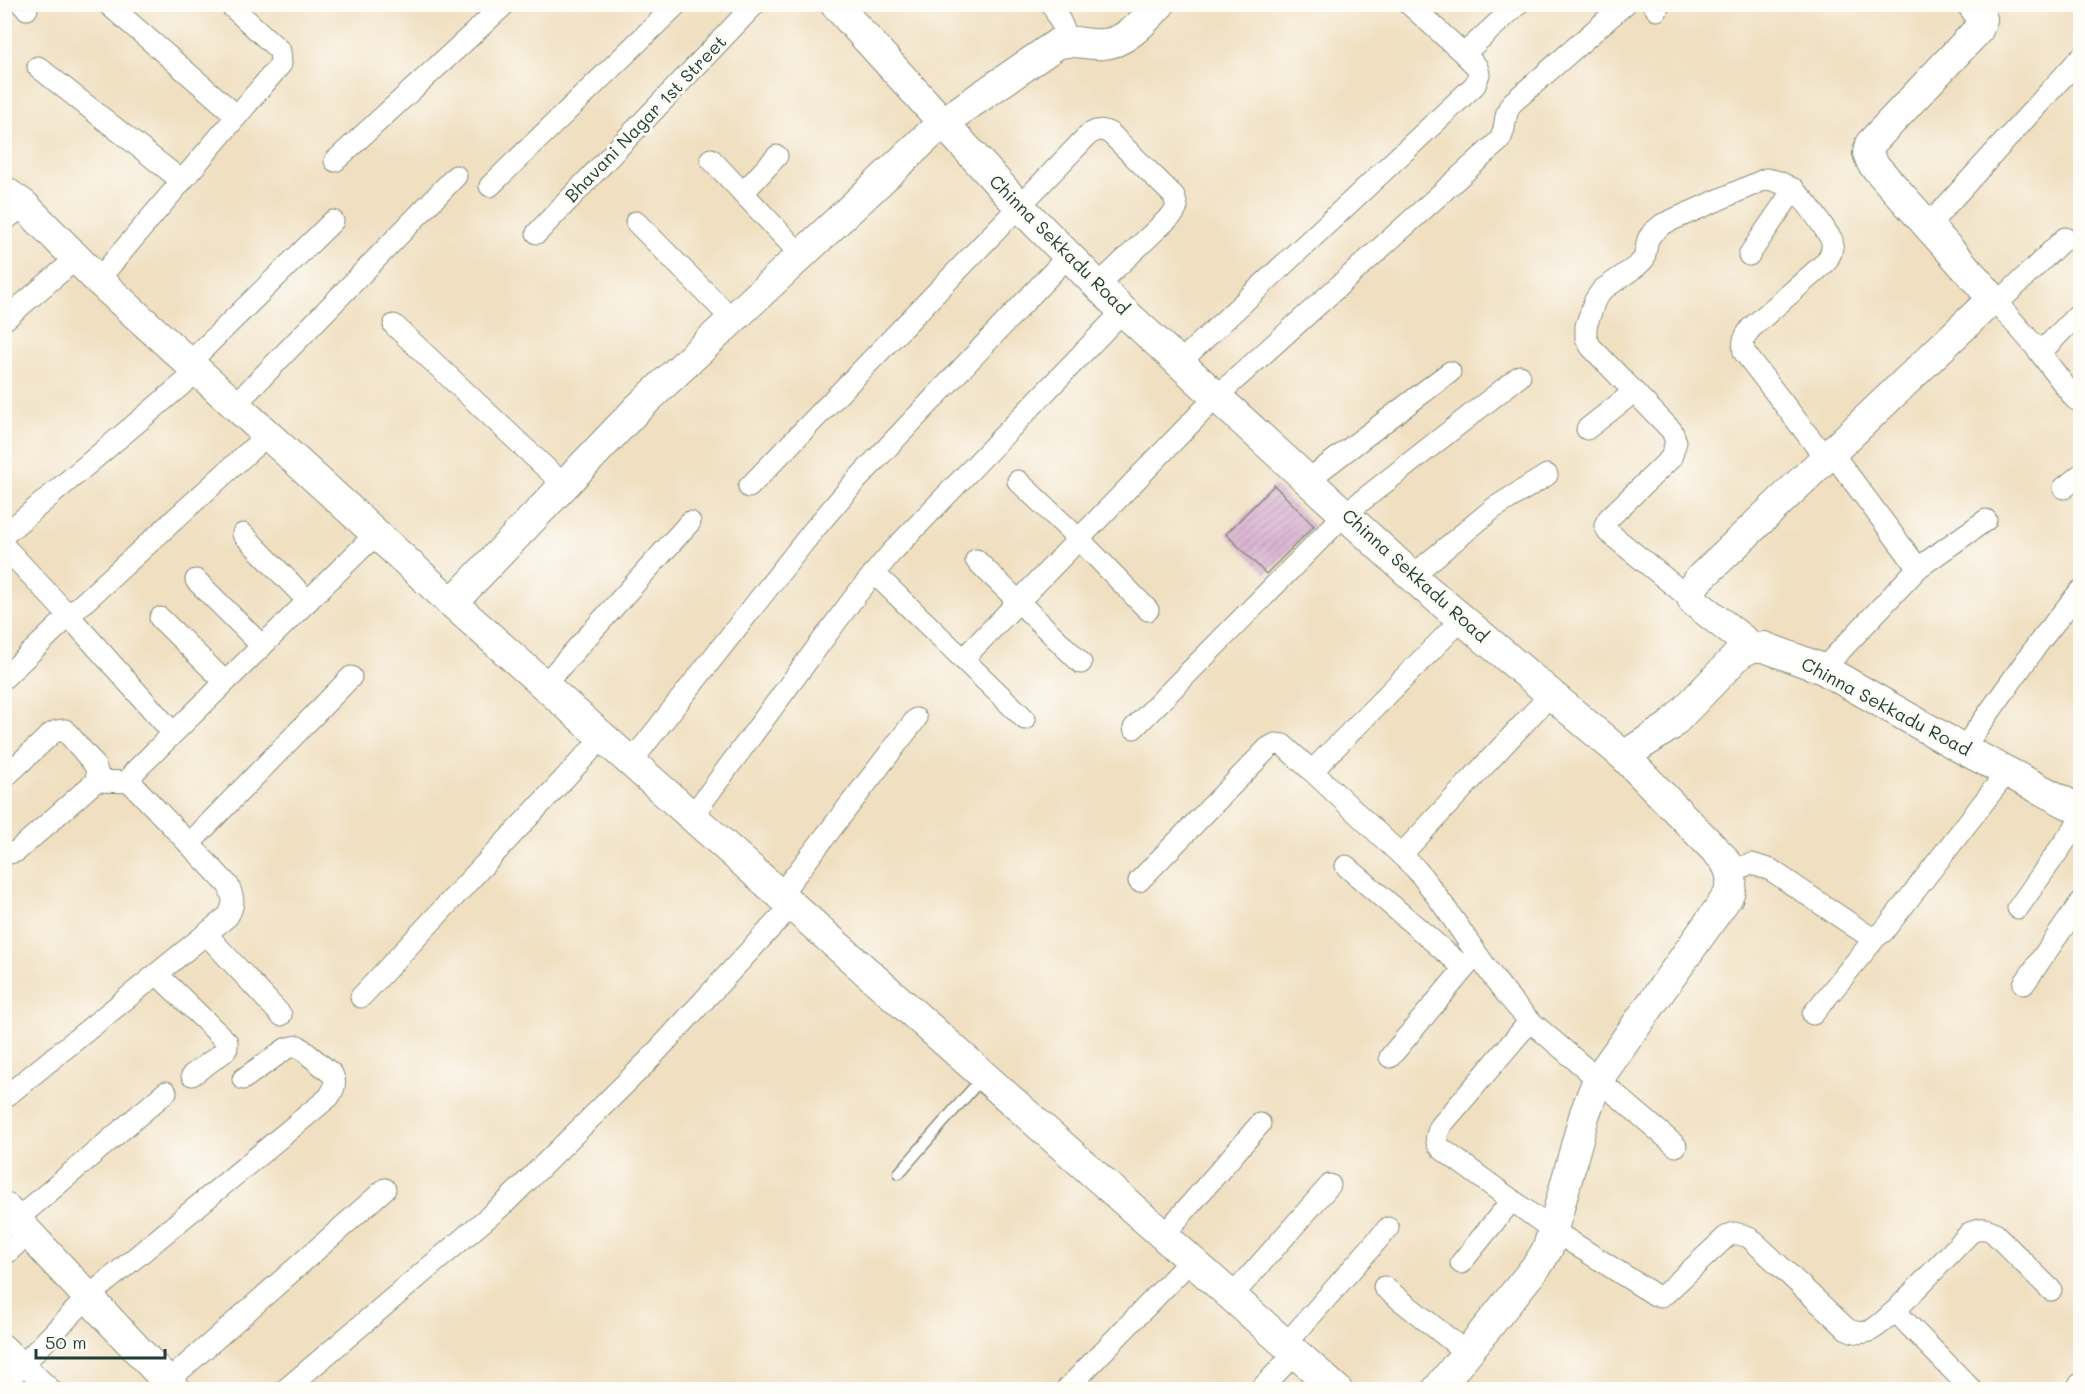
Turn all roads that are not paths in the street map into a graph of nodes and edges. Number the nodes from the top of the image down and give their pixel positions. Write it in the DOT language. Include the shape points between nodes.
graph roads {
  1 [pos="108,4"];
  2 [pos="229,4"];
  3 [pos="505,4"];
  4 [pos="677,4"];
  5 [pos="755,4"];
  6 [pos="835,4"];
  7 [pos="1052,4"];
  8 [pos="1160,4"];
  9 [pos="1408,4"];
  10 [pos="1518,4"];
  11 [pos="1625,4"];
  12 [pos="1972,4"];
  13 [pos="1069,40"];
  14 [pos="1464,54"];
  15 [pos="2080,58"];
  16 [pos="38,67"];
  17 [pos="237,116"];
  18 [pos="942,123"];
  19 [pos="777,156"];
  20 [pos="711,159"];
  21 [pos="334,161"];
  22 [pos="456,176"];
  23 [pos="182,181"];
  24 [pos="490,186"];
  25 [pos="1794,189"];
  26 [pos="743,193"];
  27 [pos="11,205"];
  28 [pos="1020,207"];
  29 [pos="333,220"];
  30 [pos="636,222"];
  31 [pos="1928,226"];
  32 [pos="537,233"];
  33 [pos="2065,238"];
  34 [pos="801,255"];
  35 [pos="1749,255"];
  36 [pos="1068,256"];
  37 [pos="77,258"];
  38 [pos="98,280"];
  39 [pos="1098,285"];
  40 [pos="1993,299"];
  41 [pos="1123,310"];
  42 [pos="2080,312"];
  43 [pos="732,319"];
  44 [pos="4,320"];
  45 [pos="394,325"];
  46 [pos="2034,345"];
  47 [pos="1180,362"];
  48 [pos="194,367"];
  49 [pos="1450,372"];
  50 [pos="1520,376"];
  51 [pos="1634,392"];
  52 [pos="1217,396"];
  53 [pos="2080,402"];
  54 [pos="235,405"];
  55 [pos="1587,429"];
  56 [pos="267,435"];
  57 [pos="1829,456"];
  58 [pos="1547,475"];
  59 [pos="1308,480"];
  60 [pos="1018,481"];
  61 [pos="564,485"];
  62 [pos="749,487"];
  63 [pos="1345,514"];
  64 [pos="1986,520"];
  65 [pos="690,522"];
  66 [pos="243,534"];
  67 [pos="376,534"];
  68 [pos="4,536"];
  69 [pos="1078,539"];
  70 [pos="4,546"];
  71 [pos="976,560"];
  72 [pos="1918,568"];
  73 [pos="874,573"];
  74 [pos="1412,576"];
  75 [pos="196,580"];
  76 [pos="2080,591"];
  77 [pos="308,601"];
  78 [pos="1018,602"];
  79 [pos="1693,602"];
  80 [pos="452,603"];
  81 [pos="1148,610"];
  82 [pos="69,616"];
  83 [pos="160,618"];
  84 [pos="1462,619"];
  85 [pos="262,646"];
  86 [pos="1752,647"];
  87 [pos="963,659"];
  88 [pos="1081,663"];
  89 [pos="1823,669"];
  90 [pos="351,677"];
  91 [pos="4,678"];
  92 [pos="225,682"];
  93 [pos="544,685"];
  94 [pos="1551,694"];
  95 [pos="916,719"];
  96 [pos="1025,719"];
  97 [pos="1134,728"];
  98 [pos="173,733"];
  99 [pos="603,737"];
  100 [pos="1963,749"];
  101 [pos="1624,756"];
  102 [pos="631,762"];
  103 [pos="1312,771"];
  104 [pos="2007,772"];
  105 [pos="4,778"];
  106 [pos="96,781"];
  107 [pos="132,782"];
  108 [pos="2080,810"];
  109 [pos="692,816"];
  110 [pos="2080,820"];
  111 [pos="189,844"];
  112 [pos="4,851"];
  113 [pos="1402,854"];
  114 [pos="1346,866"];
  115 [pos="1730,870"];
  116 [pos="1139,881"];
  117 [pos="786,900"];
  118 [pos="2018,908"];
  119 [pos="2078,912"];
  120 [pos="206,934"];
  121 [pos="1876,937"];
  122 [pos="1471,961"];
  123 [pos="157,974"];
  124 [pos="2024,984"];
  125 [pos="361,997"];
  126 [pos="1813,1014"];
  127 [pos="281,1015"];
  128 [pos="1530,1021"];
  129 [pos="1390,1057"];
  130 [pos="192,1076"];
  131 [pos="984,1077"];
  132 [pos="243,1078"];
  133 [pos="1598,1079"];
  134 [pos="166,1092"];
  135 [pos="4,1098"];
  136 [pos="1260,1124"];
  137 [pos="1676,1146"];
  138 [pos="899,1173"];
  139 [pos="1330,1185"];
  140 [pos="385,1189"];
  141 [pos="1512,1200"];
  142 [pos="16,1220"];
  143 [pos="1388,1228"];
  144 [pos="1554,1231"];
  145 [pos="1163,1236"];
  146 [pos="4,1256"];
  147 [pos="1191,1260"];
  148 [pos="1461,1263"];
  149 [pos="1384,1287"];
  150 [pos="2051,1290"];
  151 [pos="1232,1296"];
  152 [pos="88,1297"];
  153 [pos="1895,1311"];
  154 [pos="4,1345"];
  155 [pos="1291,1348"];
  156 [pos="1467,1353"];
  157 [pos="24,1364"];
  158 [pos="4,1384"];
  159 [pos="2080,1384"];
  160 [pos="171,1386"];
  161 [pos="51,1389"];
  162 [pos="285,1389"];
  163 [pos="1066,1389"];
  164 [pos="1260,1389"];
  165 [pos="1337,1389"];
  166 [pos="1437,1389"];
  167 [pos="1972,1389"];
  168 [pos="2075,1389"];
  1 -- 17 [label="street"];
  2 -- 17 [label="street" via="280,51 281,64"];
  3 -- 21 [label="street"];
  4 -- 24 [label="street"];
  5 -- 32 [label="street, Bhavani Nagar 1st Street"];
  6 -- 18 [label="street, Chinna Sekkadu Road"];
  7 -- 13 [label="street"];
  8 -- 13 [label="street" via="1139,26 1105,45"];
  9 -- 14 [label="street"];
  10 -- 14 [label="street"];
  11 -- 52 [label="street" via="1512,103 1505,114 1505,131 1499,141"];
  12 -- 31 [label="street" via="1982,19 1978,30 1870,144 1868,153 1872,163"];
  13 -- 18 [label="street" via="1057,44"];
  14 -- 47 [label="street" via="1477,68 1475,85"];
  15 -- 31 [label="street"];
  16 -- 23 [label="street"];
  17 -- 23 [label="street"];
  18 -- 28 [label="street, Chinna Sekkadu Road"];
  18 -- 34 [label="street"];
  19 -- 26 [label="street"];
  20 -- 26 [label="street"];
  22 -- 54 [label="street"];
  23 -- 38 [label="street"];
  25 -- 35 [label="street"];
  25 -- 51 [label="street" via="1766,179 1663,224 1648,239 1644,258 1637,266 1602,290 1589,314 1586,338"];
  25 -- 57 [label="street" via="1832,240 1830,255 1751,328 1743,345 1744,352"];
  26 -- 34 [label="street"];
  27 -- 37 [label="street"];
  28 -- 36 [label="street, Chinna Sekkadu Road"];
  28 -- 39 [label="street" via="1088,135 1095,130 1112,134 1174,196 1177,207"];
  28 -- 62 [label="street"];
  29 -- 48 [label="street"];
  30 -- 43 [label="street"];
  31 -- 40 [label="street"];
  33 -- 40 [label="street"];
  34 -- 43 [label="street"];
  36 -- 39 [label="street, Chinna Sekkadu Road"];
  36 -- 102 [label="street" via="818,524"];
  37 -- 38 [label="street"];
  37 -- 44 [label="street"];
  38 -- 48 [label="street"];
  39 -- 41 [label="street, Chinna Sekkadu Road"];
  40 -- 46 [label="street"];
  40 -- 57 [label="street"];
  41 -- 47 [label="street, Chinna Sekkadu Road"];
  41 -- 73 [label="street"];
  42 -- 46 [label="street" via="2048,346"];
  43 -- 61 [label="street"];
  45 -- 61 [label="street"];
  46 -- 53 [label="street"];
  47 -- 52 [label="street, Chinna Sekkadu Road"];
  48 -- 54 [label="street"];
  48 -- 68 [label="street"];
  49 -- 59 [label="street"];
  50 -- 63 [label="street"];
  51 -- 55 [label="street"];
  51 -- 79 [label="street" via="1672,431 1675,451 1605,525 1614,538"];
  52 -- 59 [label="street, Chinna Sekkadu Road"];
  52 -- 69 [label="street"];
  54 -- 56 [label="street"];
  56 -- 67 [label="street"];
  56 -- 82 [label="street"];
  57 -- 72 [label="street"];
  57 -- 79 [label="street" via="1697,581 1690,592"];
  58 -- 74 [label="street" via="1494,508"];
  59 -- 63 [label="street, Chinna Sekkadu Road"];
  60 -- 69 [label="street"];
  61 -- 80 [label="street"];
  63 -- 74 [label="street, Chinna Sekkadu Road"];
  63 -- 97 [label="street"];
  64 -- 72 [label="street"];
  65 -- 93 [label="street"];
  66 -- 77 [label="street"];
  67 -- 77 [label="street"];
  67 -- 80 [label="street"];
  69 -- 78 [label="street"];
  69 -- 81 [label="street"];
  70 -- 82 [label="street"];
  71 -- 78 [label="street"];
  72 -- 89 [label="street"];
  73 -- 87 [label="street"];
  73 -- 109 [label="street"];
  74 -- 84 [label="street, Chinna Sekkadu Road"];
  75 -- 85 [label="street"];
  76 -- 100 [label="street" via="2049,627"];
  77 -- 85 [label="street"];
  78 -- 87 [label="street"];
  78 -- 88 [label="street"];
  79 -- 86 [label="street"];
  80 -- 93 [label="street"];
  82 -- 91 [label="street"];
  82 -- 98 [label="street"];
  83 -- 92 [label="street"];
  84 -- 94 [label="street, Chinna Sekkadu Road"];
  84 -- 103 [label="street"];
  85 -- 92 [label="street"];
  86 -- 89 [label="street, Chinna Sekkadu Road" via="1764,647"];
  86 -- 101 [label="street" via="1729,663 1670,726"];
  87 -- 96 [label="street"];
  89 -- 100 [label="street, Chinna Sekkadu Road"];
  90 -- 111 [label="street"];
  92 -- 98 [label="street"];
  93 -- 99 [label="street"];
  94 -- 101 [label="street, Chinna Sekkadu Road"];
  94 -- 113 [label="street"];
  95 -- 117 [label="street"];
  98 -- 107 [label="street" via="138,766"];
  99 -- 102 [label="street"];
  99 -- 125 [label="street"];
  100 -- 104 [label="street, Chinna Sekkadu Road"];
  101 -- 115 [label="street, Chinna Sekkadu Road" via="1723,858"];
  102 -- 109 [label="street"];
  103 -- 113 [label="street"];
  103 -- 116 [label="street" via="1283,745 1268,748"];
  104 -- 108 [label="street, Chinna Sekkadu Road"];
  104 -- 121 [label="street"];
  105 -- 106 [label="street" via="51,734 65,730 94,764"];
  106 -- 107 [label="street"];
  106 -- 112 [label="street" via="17,851"];
  107 -- 111 [label="street"];
  109 -- 117 [label="street"];
  110 -- 118 [label="street"];
  111 -- 120 [label="street" via="228,885 233,896 234,906 228,916"];
  113 -- 122 [label="street" via="1430,886"];
  114 -- 122 [label="street"];
  115 -- 121 [label="street" via="1752,864 1771,870 1867,935"];
  115 -- 133 [label="street" via="1733,883 1728,896"];
  117 -- 131 [label="street"];
  117 -- 162 [label="street" via="647,1062 506,1202"];
  119 -- 124 [label="street"];
  120 -- 123 [label="street"];
  120 -- 127 [label="street"];
  121 -- 126 [label="street"];
  122 -- 128 [label="street"];
  122 -- 129 [label="street"];
  123 -- 130 [label="street" via="227,1042 224,1052"];
  123 -- 135 [label="street"];
  128 -- 133 [label="street"];
  128 -- 141 [label="street" via="1440,1127 1436,1137 1442,1149"];
  131 -- 138 [label="lane"];
  131 -- 145 [label="street"];
  132 -- 152 [label="street" via="292,1045 332,1074 335,1085 329,1097"];
  133 -- 137 [label="street"];
  133 -- 144 [label="street" via="1585,1113"];
  134 -- 142 [label="street"];
  136 -- 145 [label="street"];
  139 -- 151 [label="street"];
  140 -- 160 [label="street"];
  141 -- 144 [label="street"];
  141 -- 148 [label="street"];
  142 -- 146 [label="street"];
  142 -- 152 [label="street"];
  143 -- 155 [label="street"];
  144 -- 153 [label="street" via="1661,1296 1726,1236 1741,1234 1856,1334 1873,1330"];
  144 -- 156 [label="street" via="1539,1263"];
  145 -- 147 [label="street"];
  147 -- 151 [label="street"];
  147 -- 163 [label="street"];
  149 -- 156 [label="street"];
  150 -- 153 [label="street" via="1993,1232 1979,1228"];
  151 -- 155 [label="street"];
  152 -- 157 [label="street"];
  152 -- 160 [label="street"];
  153 -- 167 [label="street"];
  154 -- 157 [label="street"];
  155 -- 164 [label="street"];
  155 -- 165 [label="street"];
  156 -- 166 [label="street"];
  157 -- 158 [label="street"];
  157 -- 161 [label="street"];
  159 -- 168 [label="street"];
}
